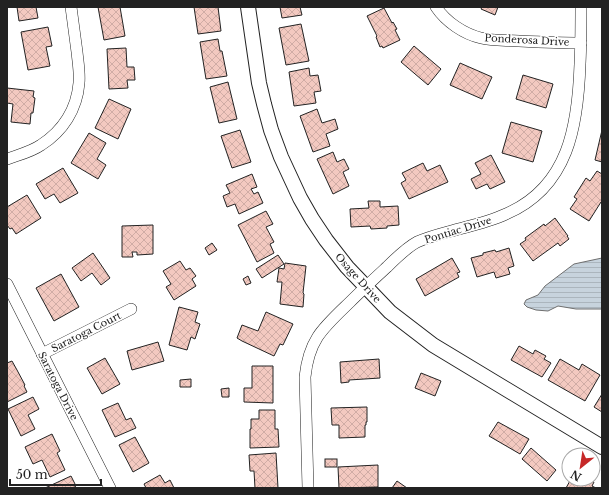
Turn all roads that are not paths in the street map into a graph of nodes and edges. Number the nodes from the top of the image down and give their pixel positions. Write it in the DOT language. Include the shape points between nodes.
graph roads {
  1 [pos="71,7"];
  2 [pos="248,7"];
  3 [pos="436,7"];
  4 [pos="581,7"];
  5 [pos="581,43"];
  6 [pos="7,159"];
  7 [pos="7,284"];
  8 [pos="366,287"];
  9 [pos="131,309"];
  10 [pos="42,354"];
  11 [pos="602,447"];
  12 [pos="110,488"];
  13 [pos="308,488"];
  1 -- 6 [label="street" via="79,75 72,111 55,135 30,151"];
  2 -- 8 [label="street, Osage Drive" via="259,83 271,130 284,163 312,219 347,267"];
  3 -- 5 [label="street, Ponderosa Drive" via="450,22 481,38"];
  4 -- 5 [label="street, Pontiac Drive"];
  5 -- 8 [label="street, Pontiac Drive" via="578,101 573,133 560,167 541,192 520,207 491,220 425,238 400,254"];
  7 -- 10 [label="street, Saratoga Drive"];
  8 -- 11 [label="street, Osage Drive" via="390,312 434,345"];
  8 -- 13 [label="street, Pontiac Drive" via="325,326 312,346 306,364"];
  9 -- 10 [label="street, Saratoga Court"];
  10 -- 12 [label="street, Saratoga Drive"];
}
